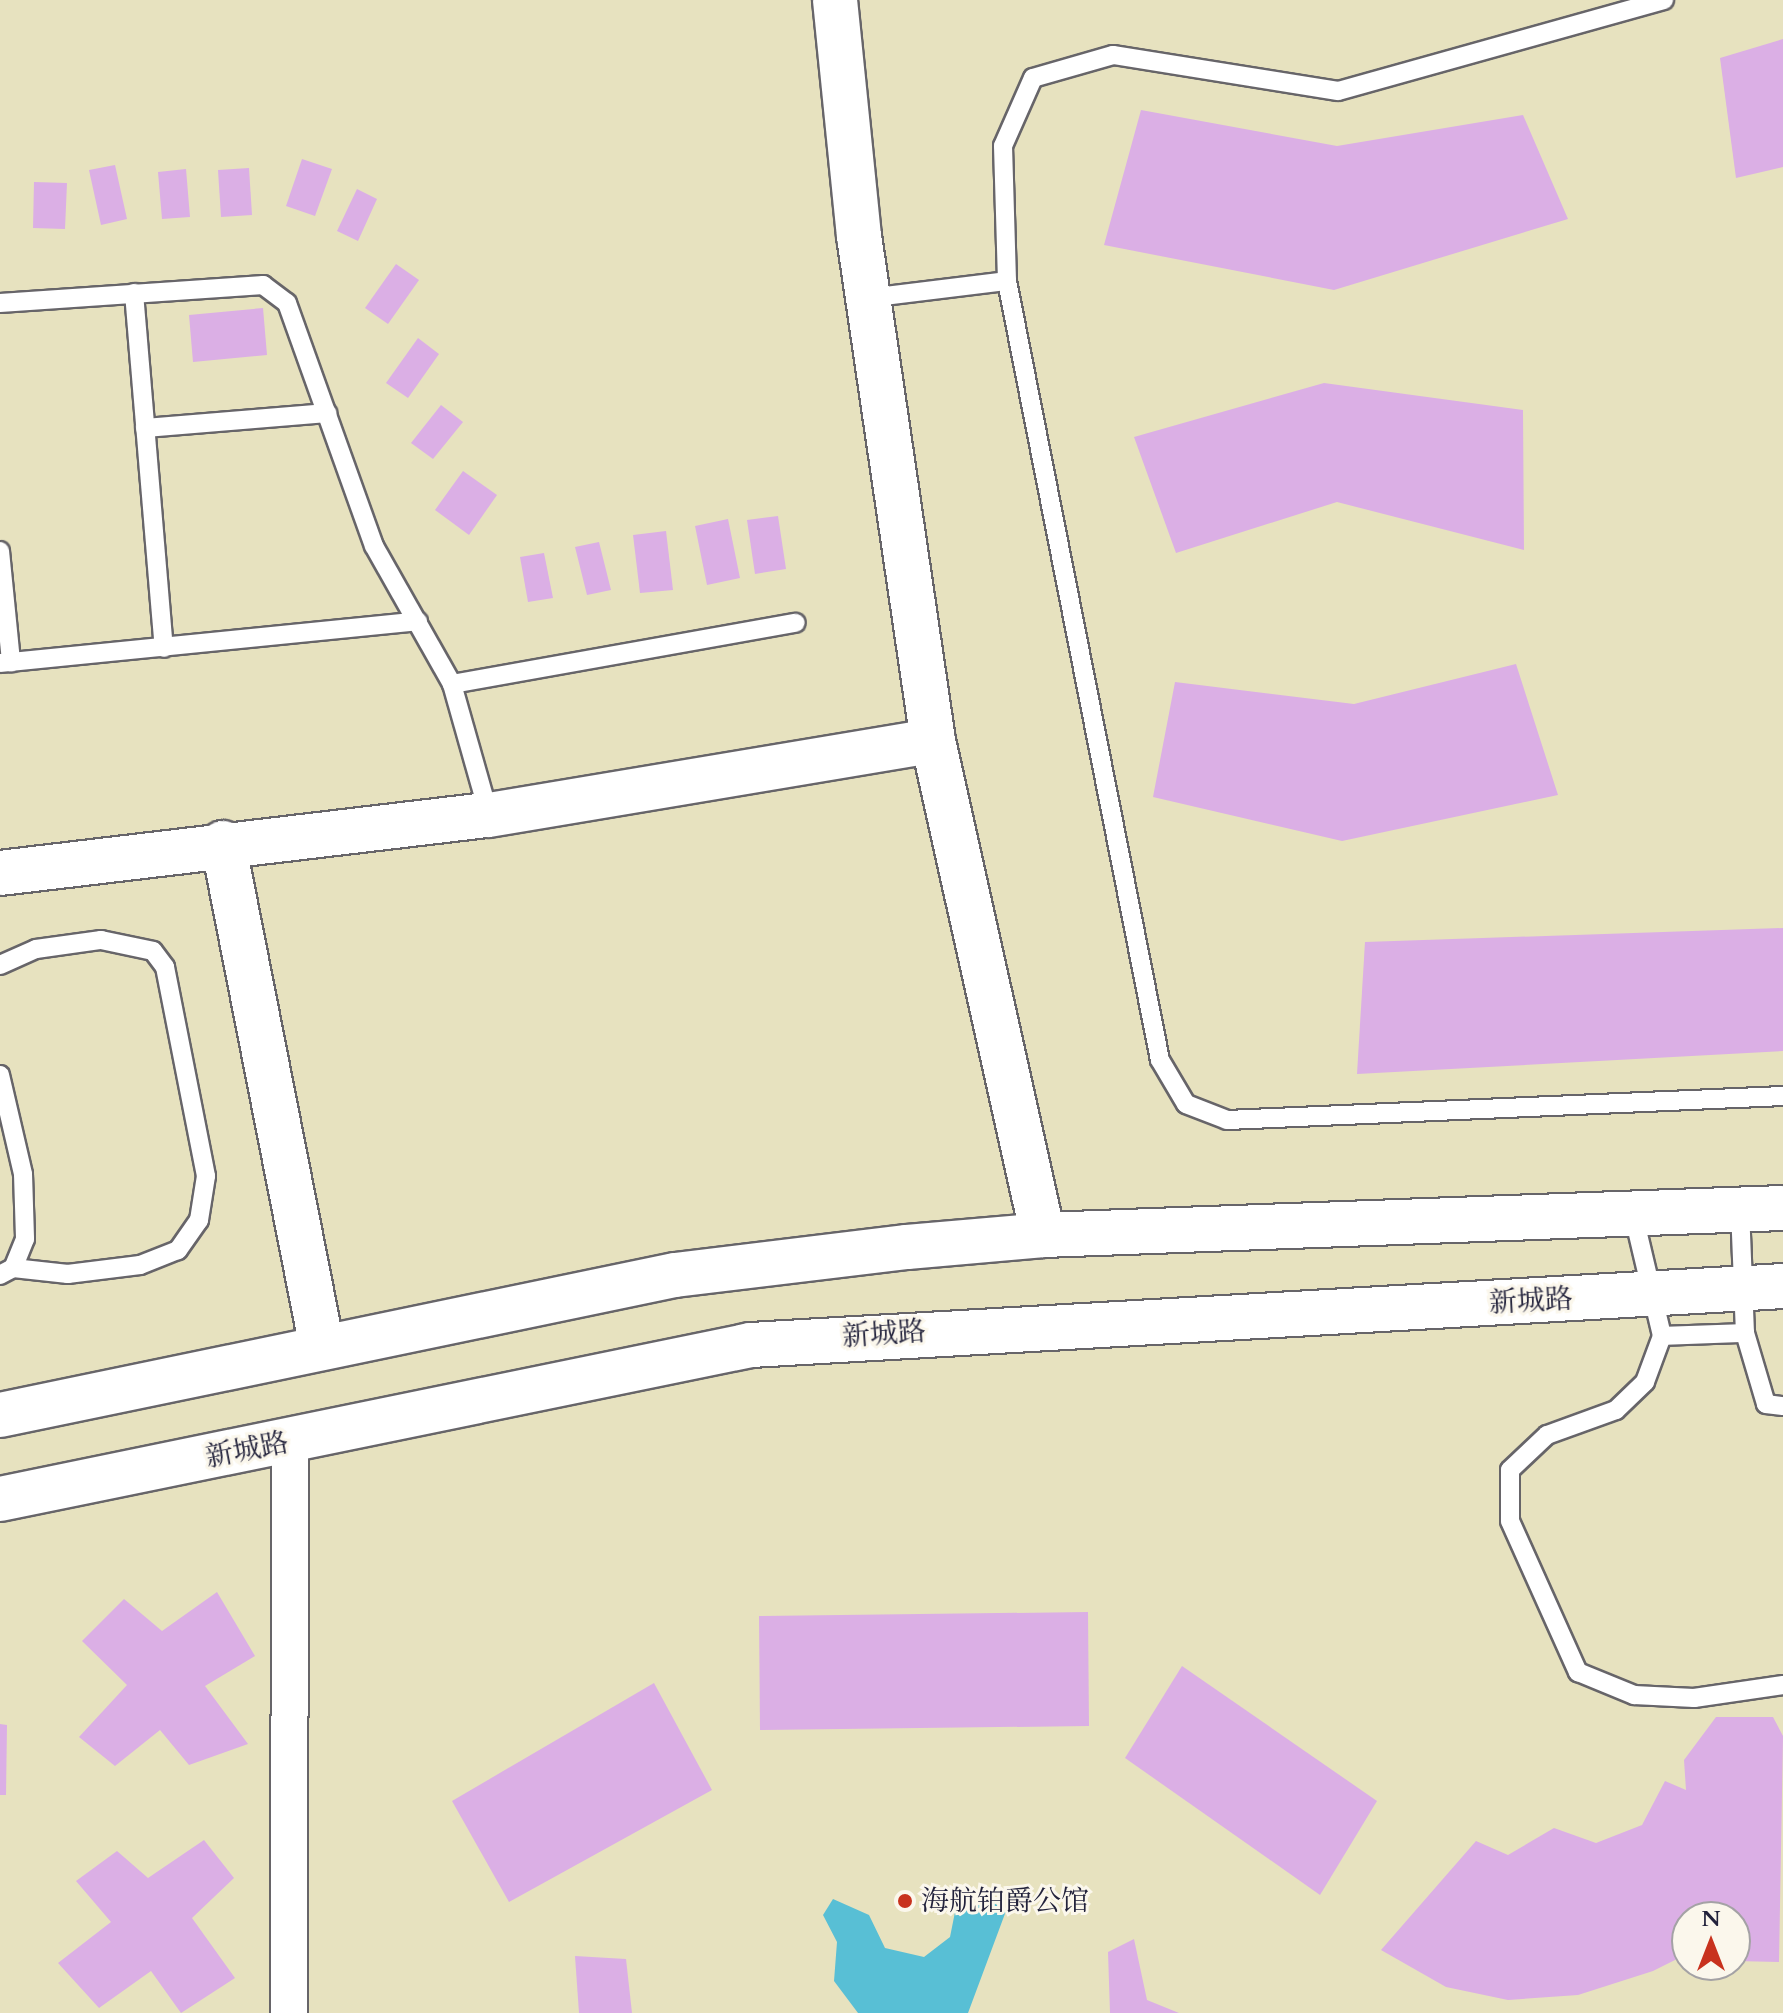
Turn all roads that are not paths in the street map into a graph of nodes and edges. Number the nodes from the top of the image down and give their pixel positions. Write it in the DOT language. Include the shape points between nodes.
graph roads {
  1 [pos="835,0"];
  2 [pos="1664,0"];
  3 [pos="1007,281"];
  4 [pos="134,293"];
  5 [pos="868,298"];
  6 [pos="0,303"];
  7 [pos="327,413"];
  8 [pos="145,428"];
  9 [pos="0,551"];
  10 [pos="418,621"];
  11 [pos="796,623"];
  12 [pos="164,648"];
  13 [pos="6,662"];
  14 [pos="452,684"];
  15 [pos="933,741"];
  16 [pos="489,815"];
  17 [pos="223,843"];
  18 [pos="0,873"];
  19 [pos="0,965"];
  20 [pos="0,1075"];
  21 [pos="1783,1096"];
  22 [pos="1783,1208"];
  23 [pos="1740,1209"];
  24 [pos="1633,1213"];
  25 [pos="1043,1235"];
  26 [pos="6,1272"];
  27 [pos="1762,1287"];
  28 [pos="1648,1294"];
  29 [pos="1745,1333"];
  30 [pos="1662,1336"];
  31 [pos="322,1347"];
  32 [pos="1783,1406"];
  33 [pos="0,1415"];
  34 [pos="290,1442"];
  35 [pos="0,1499"];
  36 [pos="1783,1685"];
  37 [pos="289,2013"];
  1 -- 5 [label="main road"];
  2 -- 3 [label="lane" via="1338,91 1113,55 1033,78 1003,146"];
  3 -- 5 [label="lane"];
  3 -- 21 [label="lane" via="1160,1060 1186,1104 1227,1120"];
  4 -- 6 [label="lane"];
  4 -- 7 [label="lane" via="263,285 287,303"];
  4 -- 8 [label="lane"];
  5 -- 15 [label="main road"];
  7 -- 8 [label="lane"];
  7 -- 10 [label="lane" via="374,546"];
  8 -- 12 [label="lane"];
  9 -- 13 [label="lane"];
  10 -- 12 [label="lane"];
  10 -- 14 [label="lane"];
  11 -- 14 [label="lane"];
  12 -- 13 [label="lane"];
  14 -- 16 [label="lane"];
  15 -- 16 [label="main road"];
  15 -- 25 [label="main road"];
  16 -- 17 [label="main road"];
  17 -- 18 [label="main road"];
  17 -- 31 [label="main road"];
  19 -- 26 [label="lane" via="36,949 101,940 153,951 165,967 206,1176 199,1220 178,1250 140,1265 68,1274"];
  20 -- 26 [label="lane" via="23,1174 25,1239"];
  22 -- 23 [label="main road"];
  23 -- 24 [label="main road"];
  23 -- 27 [label="lane"];
  24 -- 25 [label="main road"];
  24 -- 28 [label="lane"];
  25 -- 31 [label="main road" via="675,1275"];
  27 -- 28 [label="main road, 新城路"];
  27 -- 29 [label="lane"];
  28 -- 30 [label="lane"];
  28 -- 34 [label="main road, 新城路" via="751,1345"];
  29 -- 30 [label="lane"];
  29 -- 32 [label="lane" via="1766,1404"];
  30 -- 36 [label="lane" via="1645,1382 1616,1410 1547,1435 1510,1470 1510,1521 1578,1672 1634,1695 1694,1698"];
  31 -- 33 [label="main road"];
  34 -- 35 [label="main road, 新城路"];
  34 -- 37 [label="street"];
}
